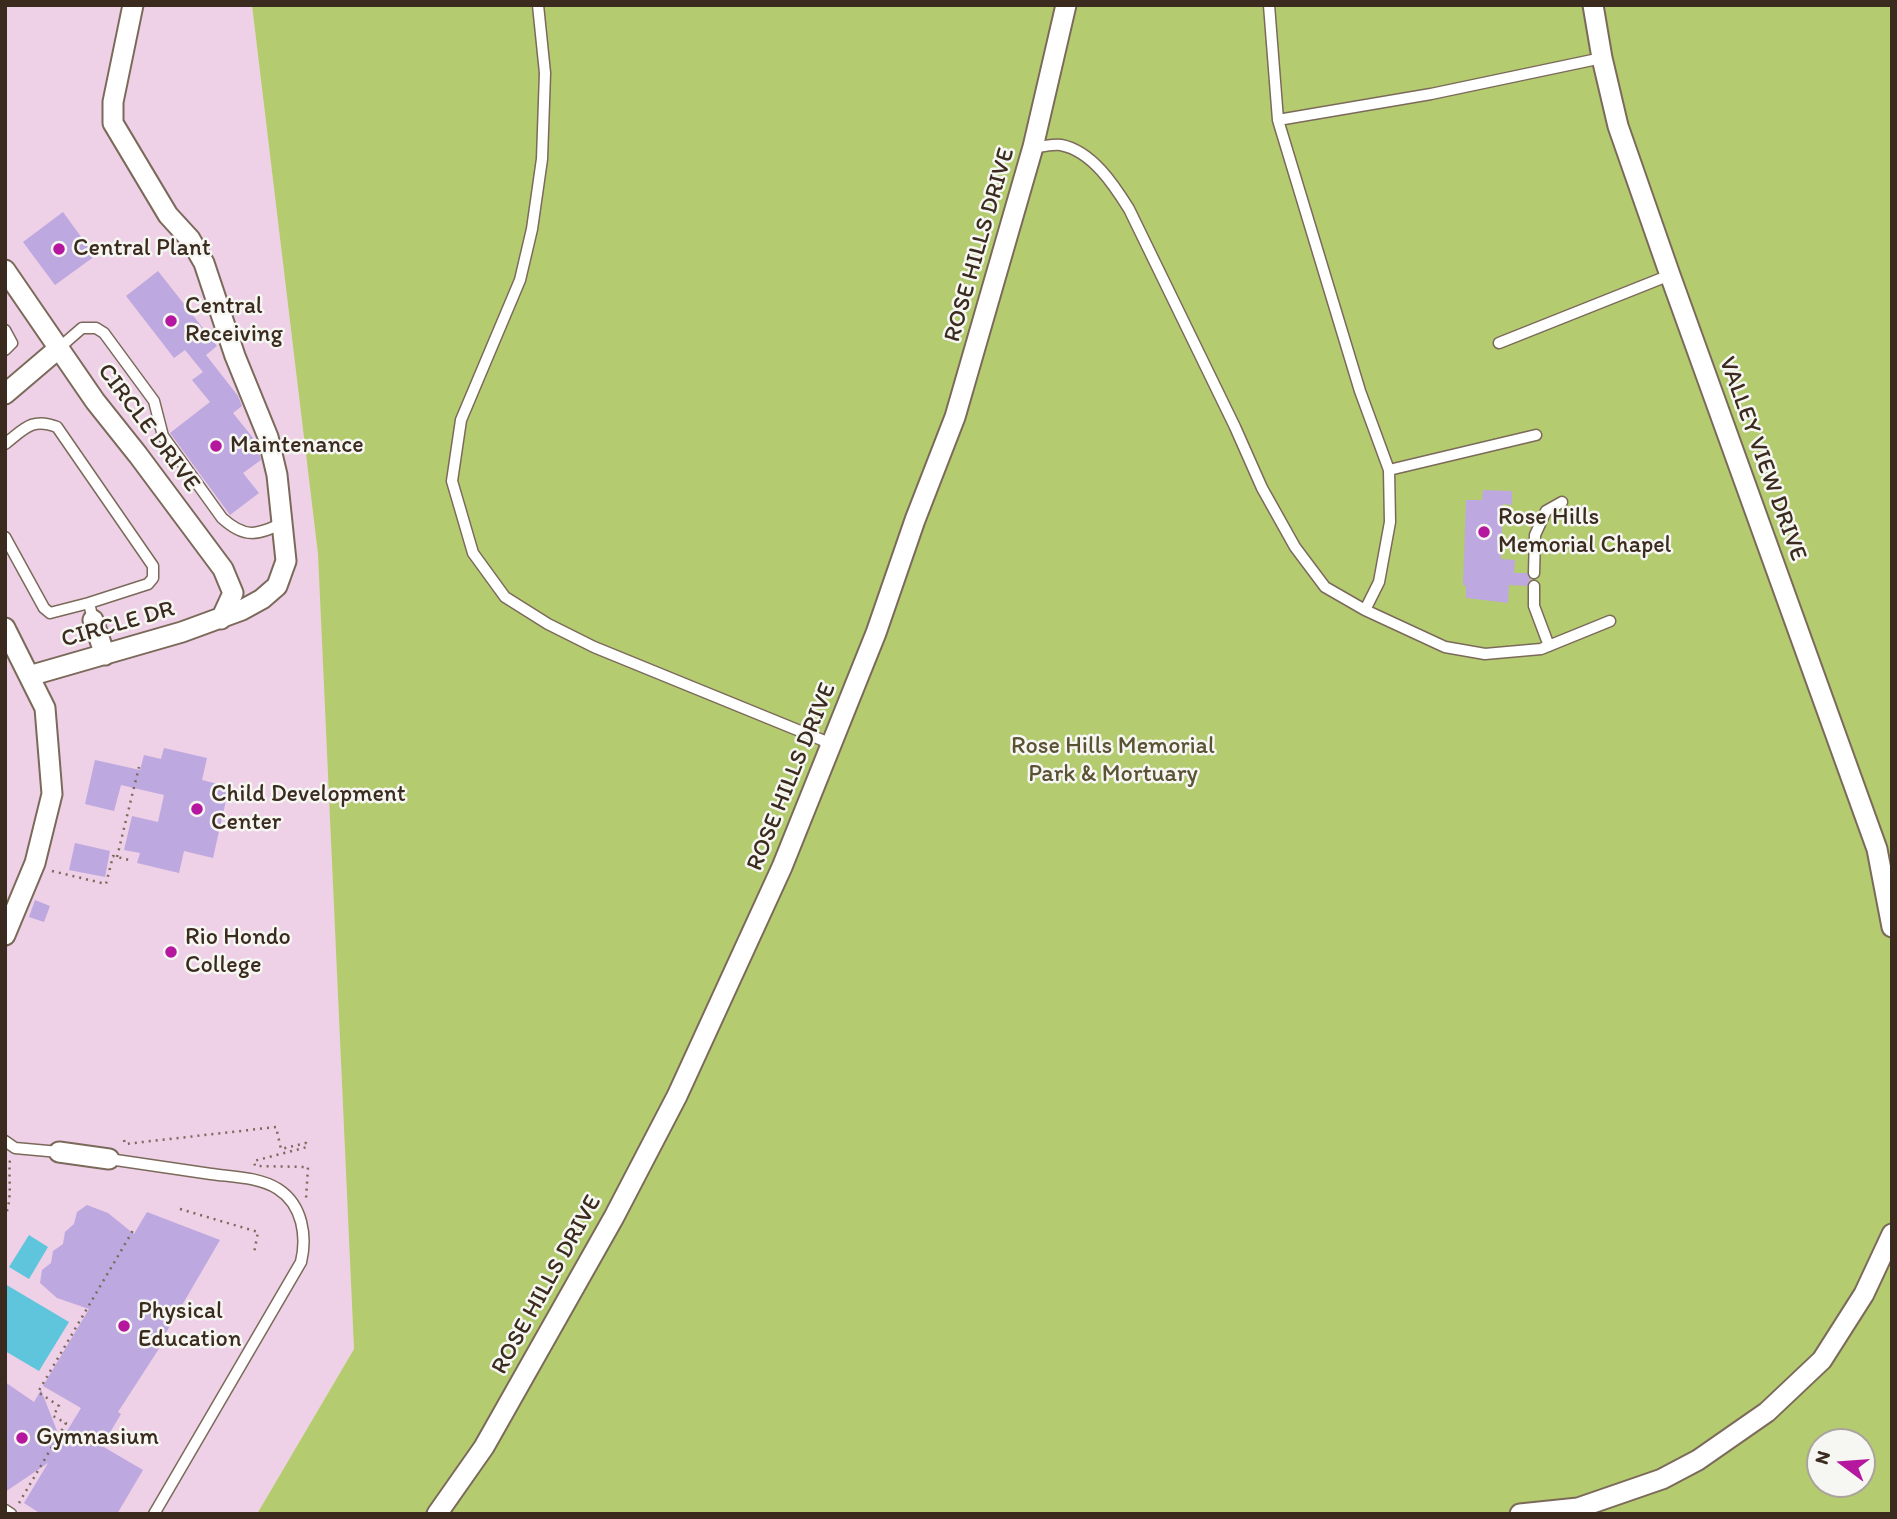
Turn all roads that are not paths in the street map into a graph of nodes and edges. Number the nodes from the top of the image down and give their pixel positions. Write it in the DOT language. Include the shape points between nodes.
graph roads {
  1 [pos="133,5"];
  2 [pos="538,5"];
  3 [pos="1066,5"];
  4 [pos="1269,5"];
  5 [pos="1593,5"];
  6 [pos="1602,58"];
  7 [pos="1278,120"];
  8 [pos="1033,147"];
  9 [pos="5,270"];
  10 [pos="1670,275"];
  11 [pos="5,330"];
  12 [pos="1499,343"];
  13 [pos="59,348"];
  14 [pos="5,350"];
  15 [pos="5,394"];
  16 [pos="1536,435"];
  17 [pos="5,444"];
  18 [pos="1389,470"];
  19 [pos="1562,502"];
  20 [pos="283,523"];
  21 [pos="5,537"];
  22 [pos="1534,573"];
  23 [pos="1534,586"];
  24 [pos="1366,610"];
  25 [pos="91,611"];
  26 [pos="221,619"];
  27 [pos="1610,621"];
  28 [pos="5,628"];
  29 [pos="1549,646"];
  30 [pos="105,654"];
  31 [pos="29,676"];
  32 [pos="831,747"];
  33 [pos="1892,927"];
  34 [pos="5,935"];
  35 [pos="8,1143"];
  36 [pos="59,1152"];
  37 [pos="109,1159"];
  38 [pos="1892,1234"];
  39 [pos="5,1510"];
  40 [pos="14,1510"];
  41 [pos="154,1514"];
  42 [pos="437,1514"];
  43 [pos="1520,1514"];
  1 -- 20 [label="street, CIRCLE DR" via="113,122 168,215 204,263 268,437"];
  2 -- 32 [label="lane" via="545,73 542,159 532,229 520,281 461,420 452,481 473,553 505,597 548,624"];
  3 -- 8 [label="street, ROSE HILLS DRIVE"];
  4 -- 7 [label="lane"];
  5 -- 6 [label="street, VALLEY VIEW DRIVE"];
  6 -- 7 [label="lane"];
  6 -- 10 [label="street, VALLEY VIEW DRIVE" via="1618,126"];
  7 -- 18 [label="lane" via="1360,391"];
  8 -- 24 [label="lane" via="1061,145 1085,157 1113,184 1295,547 1325,587"];
  8 -- 32 [label="street, ROSE HILLS DRIVE" via="955,417"];
  9 -- 13 [label="street, CIRCLE DRIVE"];
  10 -- 12 [label="lane"];
  10 -- 33 [label="street, VALLEY VIEW DRIVE" via="1877,849"];
  11 -- 14 [label="lane" via="12,344"];
  13 -- 15 [label="street"];
  13 -- 20 [label="lane" via="82,328 96,328 104,334 155,401 163,436 222,518 245,533 260,534"];
  13 -- 26 [label="street, CIRCLE DRIVE" via="223,569 233,593"];
  16 -- 18 [label="lane"];
  17 -- 25 [label="lane" via="30,425 44,422 57,428 153,566 148,584"];
  18 -- 24 [label="lane" via="1390,522 1379,582"];
  19 -- 22 [label="lane" via="1546,511 1535,535"];
  20 -- 26 [label="street, CIRCLE DR" via="286,561 277,586 262,599"];
  21 -- 25 [label="lane" via="44,608 50,613"];
  23 -- 29 [label="lane" via="1534,606"];
  24 -- 29 [label="lane" via="1445,647 1485,654"];
  25 -- 30 [label="street"];
  26 -- 30 [label="street, CIRCLE DR"];
  27 -- 29 [label="lane"];
  28 -- 31 [label="street"];
  30 -- 31 [label="street, CIRCLE DR"];
  31 -- 34 [label="street" via="45,708 51,794 35,863"];
  32 -- 42 [label="street, ROSE HILLS DRIVE" via="756,926 677,1096 508,1406"];
  35 -- 36 [label="lane" via="15,1148"];
  36 -- 37 [label="street"];
  37 -- 41 [label="lane" via="265,1184 287,1196 304,1231 301,1262"];
  38 -- 43 [label="street" via="1864,1294 1822,1360 1767,1412 1662,1479 1578,1508"];
  39 -- 40 [label="lane"];
}
